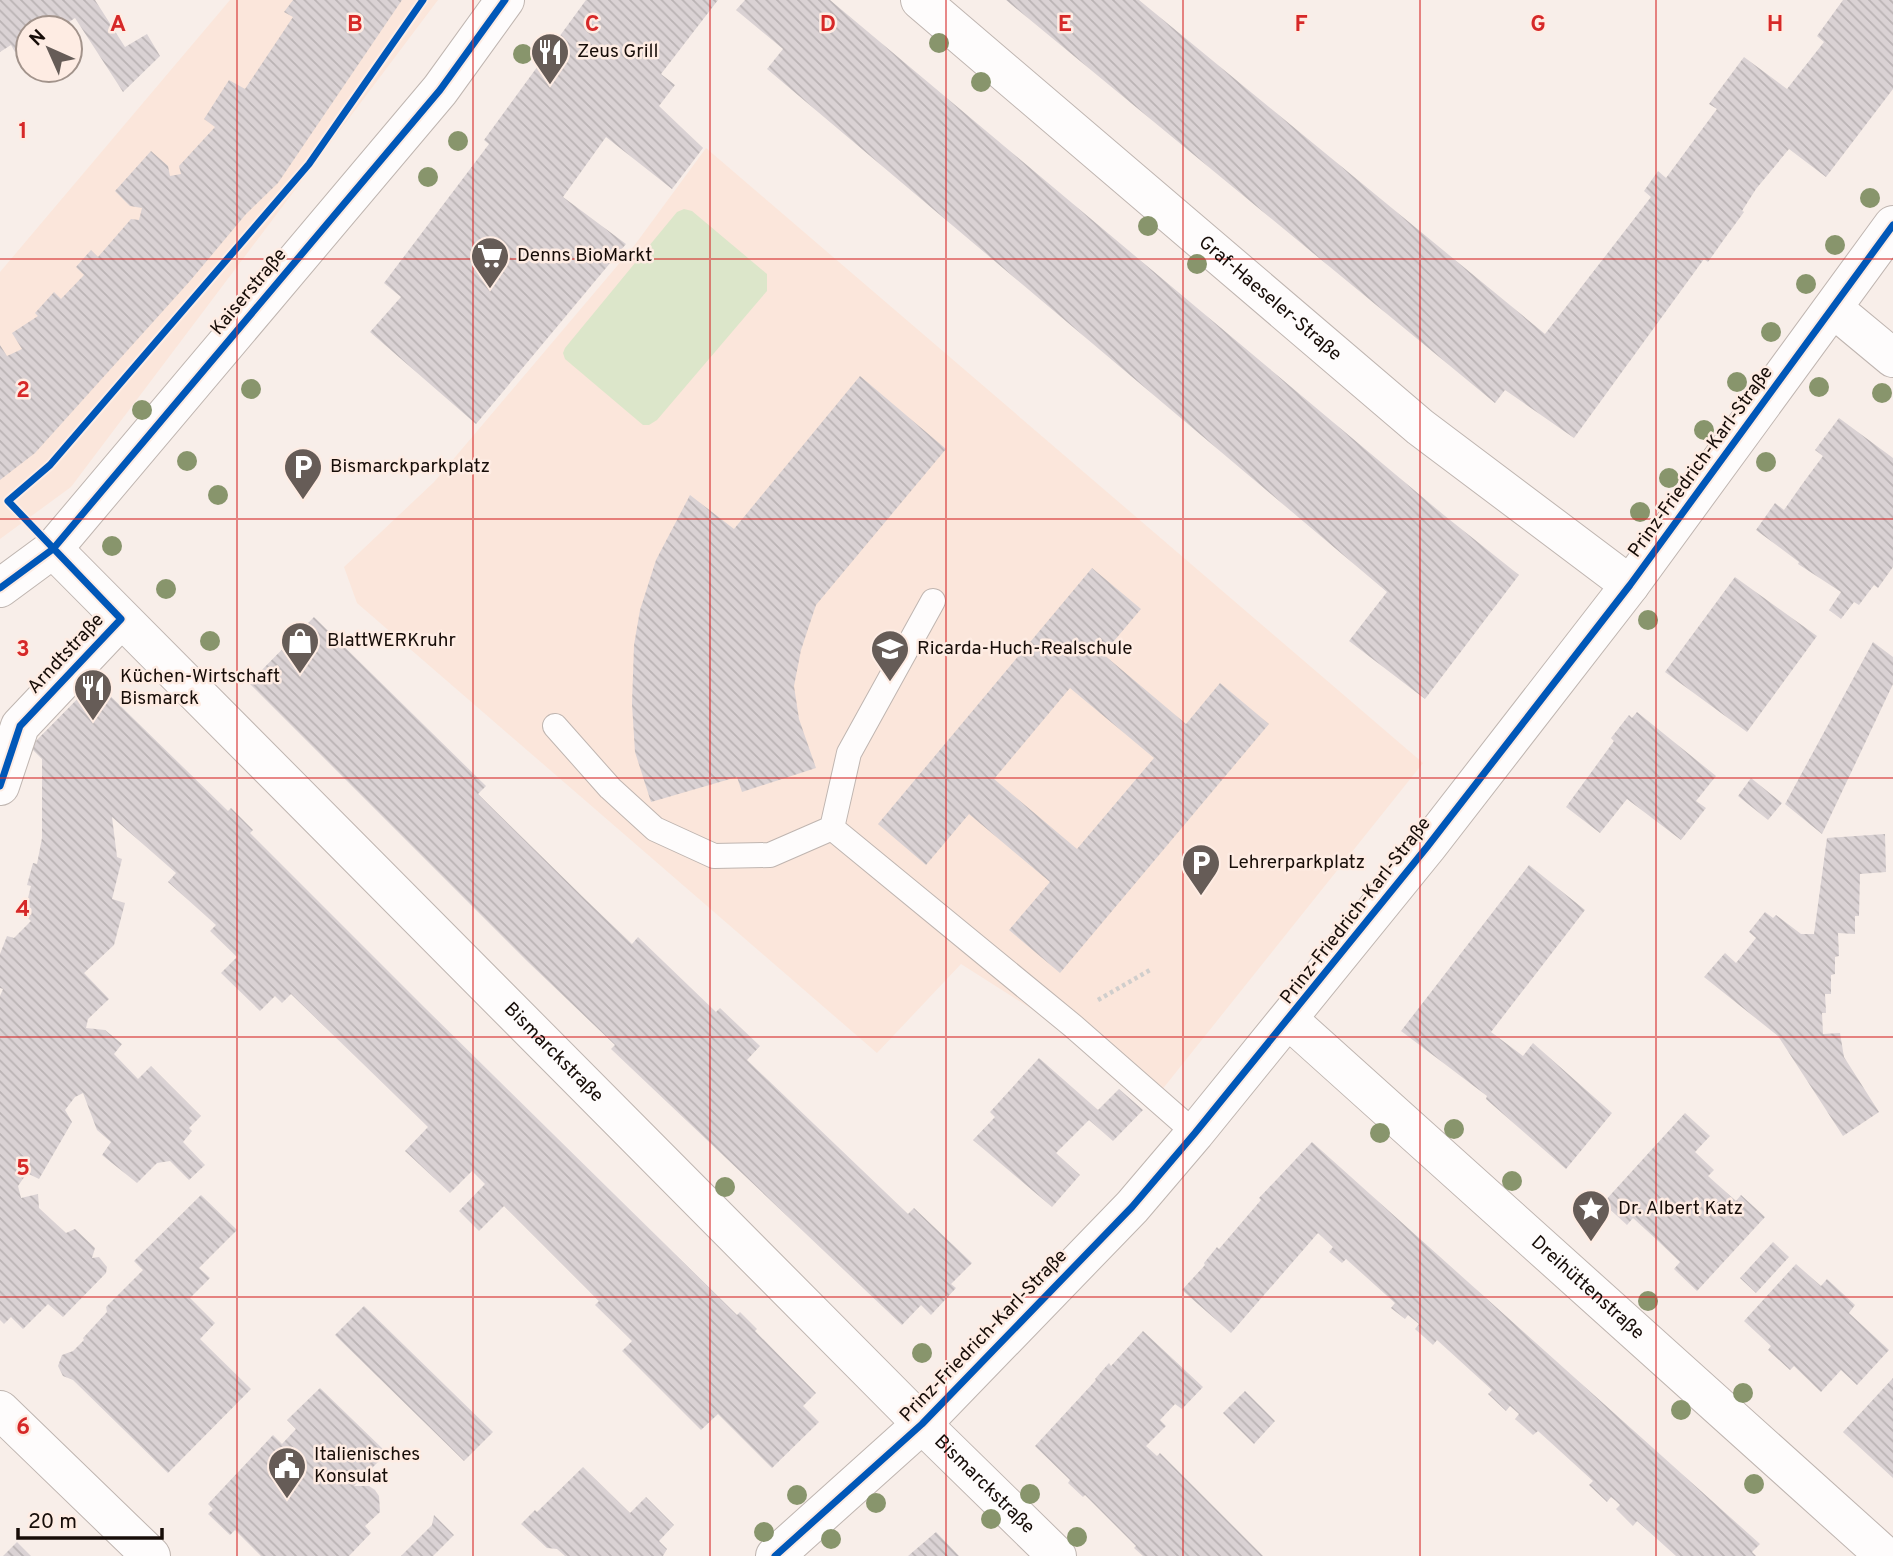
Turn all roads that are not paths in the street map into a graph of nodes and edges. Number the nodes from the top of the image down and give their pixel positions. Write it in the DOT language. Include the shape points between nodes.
graph roads {
  1 [pos="505,0"];
  2 [pos="920,0"];
  3 [pos="1893,225"];
  4 [pos="1834,309"];
  5 [pos="1893,358"];
  6 [pos="53,549"];
  7 [pos="1630,585"];
  8 [pos="0,588"];
  9 [pos="933,601"];
  10 [pos="121,619"];
  11 [pos="555,726"];
  12 [pos="0,786"];
  13 [pos="832,828"];
  14 [pos="1289,1020"];
  15 [pos="1195,1133"];
  16 [pos="0,1410"];
  17 [pos="922,1424"];
  18 [pos="150,1556"];
  19 [pos="775,1556"];
  20 [pos="1056,1556"];
  21 [pos="1885,1556"];
  1 -- 6 [label="street, Kaiserstraße" via="440,90"];
  2 -- 7 [label="street, Graf-Haeseler-Straße" via="1420,426"];
  3 -- 4 [label="street, Prinz-Friedrich-Karl-Straße"];
  4 -- 5 [label="street"];
  4 -- 7 [label="street, Prinz-Friedrich-Karl-Straße"];
  6 -- 8 [label="street, Kaiserstraße"];
  6 -- 10 [label="street, Bismarckstraße"];
  7 -- 14 [label="street, Prinz-Friedrich-Karl-Straße"];
  9 -- 13 [label="lane" via="849,753"];
  10 -- 12 [label="street, Arndtstraße" via="20,726"];
  10 -- 17 [label="street, Bismarckstraße"];
  11 -- 13 [label="lane" via="610,788 655,829 714,856 770,855"];
  13 -- 15 [label="lane"];
  14 -- 15 [label="street, Prinz-Friedrich-Karl-Straße"];
  14 -- 21 [label="street, Dreihüttenstraße"];
  15 -- 17 [label="street, Prinz-Friedrich-Karl-Straße" via="1132,1207"];
  16 -- 18 [label="street"];
  17 -- 19 [label="street, Prinz-Friedrich-Karl-Straße"];
  17 -- 20 [label="street, Bismarckstraße"];
}
